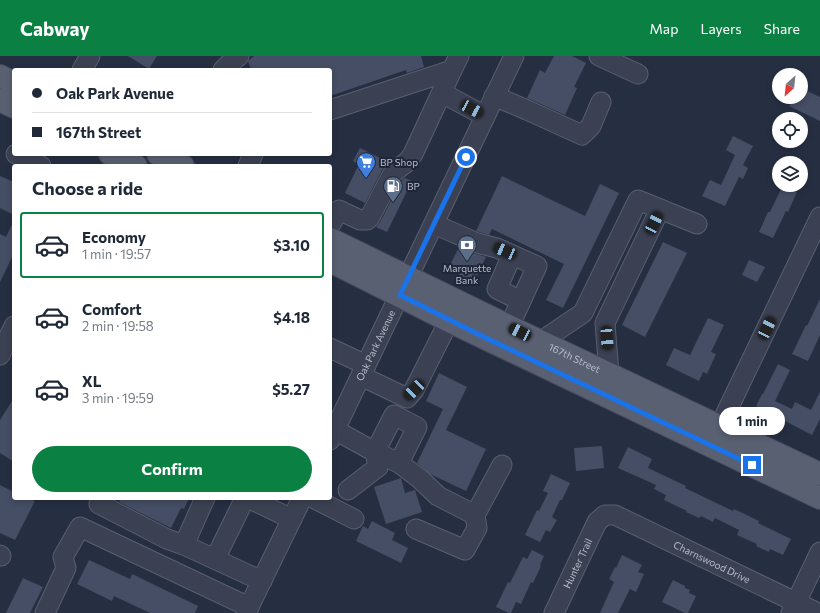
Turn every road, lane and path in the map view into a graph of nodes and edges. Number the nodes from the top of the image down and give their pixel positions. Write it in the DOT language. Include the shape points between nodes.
graph roads {
  1 [pos="90,56"];
  2 [pos="239,56"];
  3 [pos="514,56"];
  4 [pos="599,56"];
  5 [pos="456,63"];
  6 [pos="83,68"];
  7 [pos="225,68"];
  8 [pos="638,74"];
  9 [pos="0,76"];
  10 [pos="12,82"];
  11 [pos="442,93"];
  12 [pos="494,96"];
  13 [pos="0,100"];
  14 [pos="601,102"];
  15 [pos="12,107"];
  16 [pos="332,109"];
  17 [pos="485,116"];
  18 [pos="20,156"];
  19 [pos="158,157"];
  20 [pos="37,164"];
  21 [pos="177,164"];
  22 [pos="660,209"];
  23 [pos="820,217"];
  24 [pos="332,222"];
  25 [pos="434,224"];
  26 [pos="697,224"];
  27 [pos="332,240"];
  28 [pos="512,255"];
  29 [pos="332,262"];
  30 [pos="404,286"];
  31 [pos="520,302"];
  32 [pos="583,313"];
  33 [pos="449,320"];
  34 [pos="606,323"];
  35 [pos="509,327"];
  36 [pos="12,330"];
  37 [pos="540,342"];
  38 [pos="332,349"];
  39 [pos="0,355"];
  40 [pos="363,371"];
  41 [pos="610,374"];
  42 [pos="334,424"];
  43 [pos="719,426"];
  44 [pos="711,446"];
  45 [pos="375,452"];
  46 [pos="399,463"];
  47 [pos="502,465"];
  48 [pos="820,474"];
  49 [pos="348,490"];
  50 [pos="820,498"];
  51 [pos="101,500"];
  52 [pos="204,500"];
  53 [pos="244,500"];
  54 [pos="252,500"];
  55 [pos="301,500"];
  56 [pos="317,500"];
  57 [pos="475,515"];
  58 [pos="605,515"];
  59 [pos="354,519"];
  60 [pos="292,520"];
  61 [pos="416,529"];
  62 [pos="184,545"];
  63 [pos="820,552"];
  64 [pos="215,559"];
  65 [pos="262,581"];
  66 [pos="793,608"];
  67 [pos="248,610"];
  68 [pos="45,613"];
  69 [pos="554,613"];
  70 [pos="818,613"];
  1 -- 6 [label="street"];
  2 -- 7 [label="street"];
  3 -- 12 [label="street, Oak Park Avenue"];
  4 -- 8 [label="street"];
  5 -- 11 [label="street"];
  5 -- 16 [label="street"];
  9 -- 10 [label="main road"];
  11 -- 17 [label="street"];
  11 -- 24 [label="street" via="413,154 408,162 393,173 370,217 364,221 339,210"];
  12 -- 14 [label="street" via="582,135 591,126"];
  12 -- 17 [label="street, Oak Park Avenue"];
  13 -- 15 [label="main road"];
  17 -- 25 [label="street, Oak Park Avenue"];
  18 -- 20 [label="street"];
  19 -- 21 [label="main road"];
  22 -- 26 [label="street"];
  22 -- 32 [label="street" via="638,200"];
  22 -- 34 [label="street"];
  23 -- 43 [label="street"];
  25 -- 28 [label="street"];
  25 -- 30 [label="street, Oak Park Avenue"];
  27 -- 30 [label="main road, 167th Street"];
  28 -- 31 [label="street" via="497,289"];
  28 -- 31 [label="street" via="536,266"];
  29 -- 30 [label="main road, 167th Street"];
  30 -- 33 [label="main road, 167th Street"];
  30 -- 35 [label="main road, 167th Street"];
  30 -- 40 [label="street, Oak Park Avenue"];
  31 -- 35 [label="street"];
  32 -- 34 [label="street"];
  32 -- 37 [label="street"];
  33 -- 40 [label="street" via="414,390 407,398"];
  33 -- 44 [label="main road, 167th Street"];
  34 -- 41 [label="street"];
  35 -- 37 [label="main road, 167th Street"];
  36 -- 39 [label="street"];
  37 -- 41 [label="main road, 167th Street"];
  38 -- 40 [label="street"];
  40 -- 42 [label="street, Oak Park Avenue"];
  41 -- 43 [label="main road, 167th Street"];
  42 -- 45 [label="street"];
  43 -- 44 [label="street"];
  43 -- 48 [label="main road, 167th Street"];
  44 -- 50 [label="main road, 167th Street"];
  45 -- 46 [label="street"];
  45 -- 46 [label="street" via="394,415 417,426"];
  45 -- 49 [label="street" via="378,467"];
  46 -- 57 [label="street" via="438,496"];
  47 -- 57 [label="street"];
  51 -- 62 [label="street" via="99,504"];
  52 -- 62 [label="street"];
  53 -- 64 [label="street"];
  54 -- 60 [label="street"];
  55 -- 60 [label="street"];
  56 -- 59 [label="street"];
  57 -- 61 [label="street" via="478,528 465,550"];
  58 -- 66 [label="street, Charnswood Drive" via="616,515"];
  58 -- 69 [label="street, Hunter Trail" via="597,522"];
  60 -- 65 [label="street"];
  62 -- 64 [label="street"];
  63 -- 66 [label="street"];
  64 -- 65 [label="street"];
  65 -- 67 [label="street"];
  66 -- 70 [label="street, Charnswood Drive"];
  67 -- 68 [label="street" via="80,527 63,557 66,568"];
}
